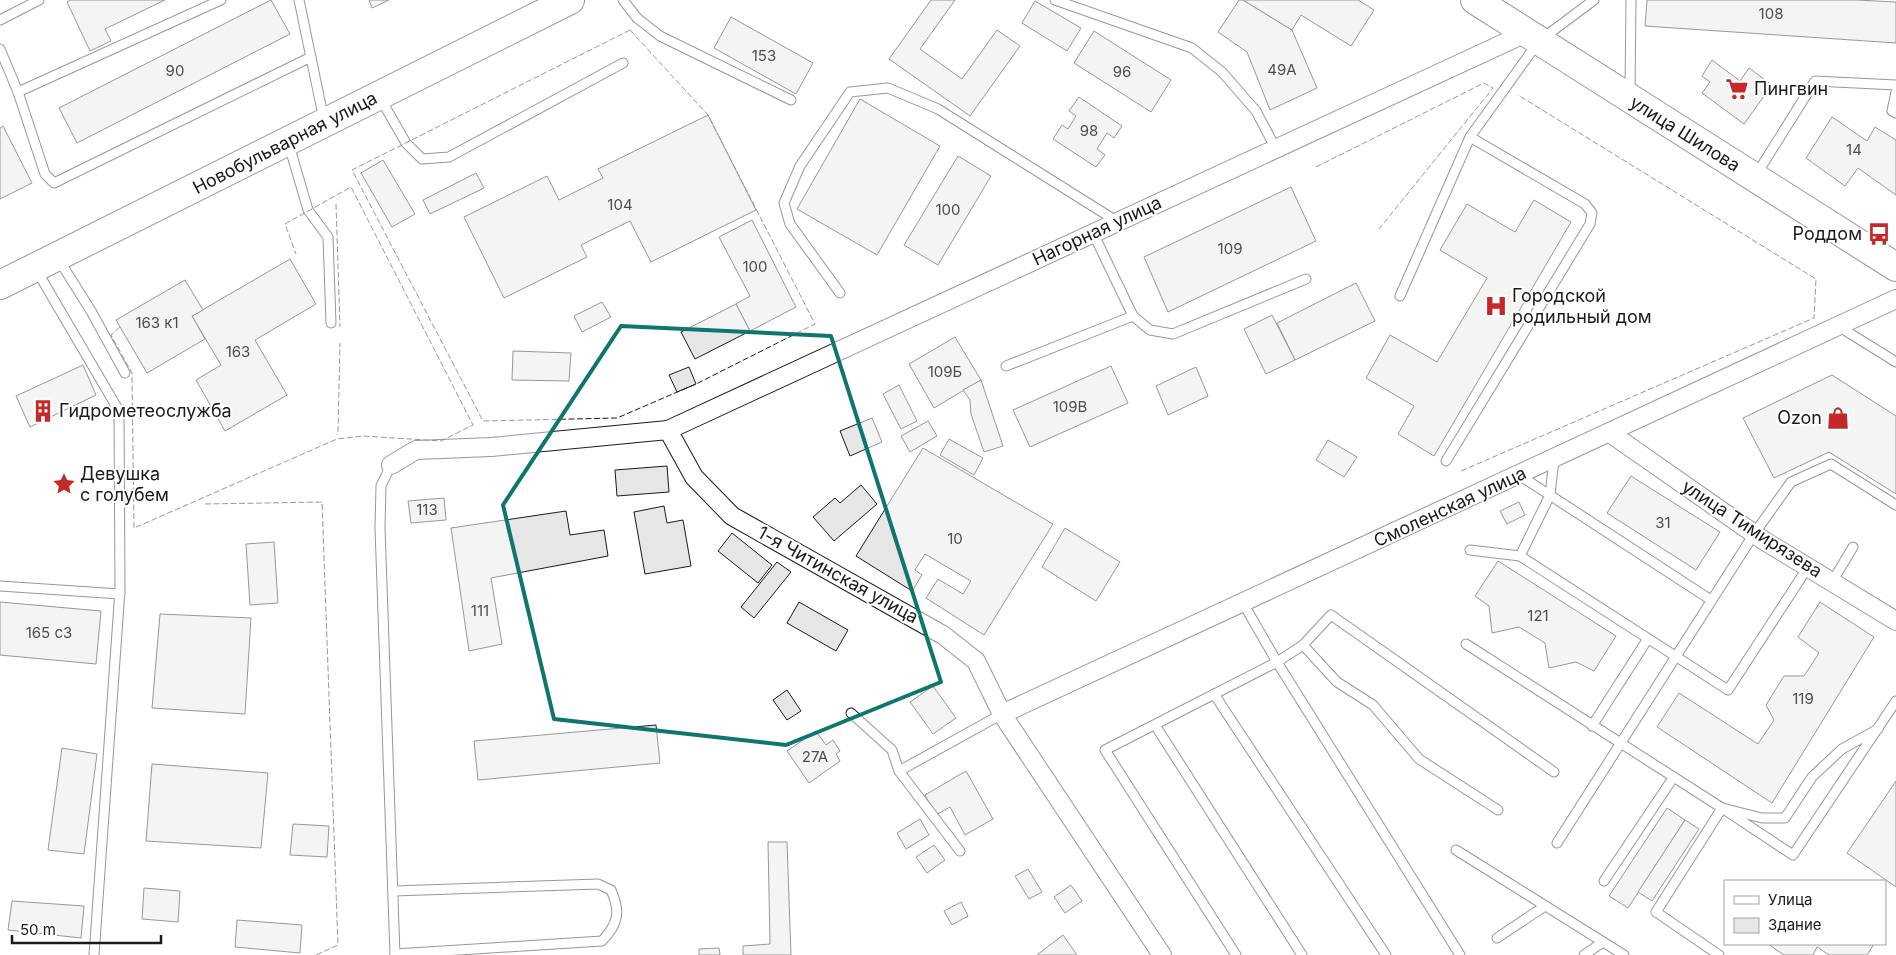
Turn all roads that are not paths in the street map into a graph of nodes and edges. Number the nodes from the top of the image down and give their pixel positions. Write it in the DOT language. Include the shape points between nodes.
graph roads {
  1 [pos="39,0"];
  2 [pos="221,0"];
  3 [pos="299,0"];
  4 [pos="570,0"];
  5 [pos="622,0"];
  6 [pos="1054,0"];
  7 [pos="1594,0"];
  8 [pos="1631,0"];
  9 [pos="1482,2"];
  10 [pos="0,20"];
  11 [pos="1533,37"];
  12 [pos="0,49"];
  13 [pos="311,57"];
  14 [pos="623,63"];
  15 [pos="1896,85"];
  16 [pos="18,92"];
  17 [pos="1896,92"];
  18 [pos="378,96"];
  19 [pos="1630,99"];
  20 [pos="791,100"];
  21 [pos="1896,113"];
  22 [pos="325,122"];
  23 [pos="1470,137"];
  24 [pos="288,141"];
  25 [pos="1276,149"];
  26 [pos="1754,177"];
  27 [pos="1118,222"];
  28 [pos="1093,233"];
  29 [pos="46,263"];
  30 [pos="1896,267"];
  31 [pos="1306,279"];
  32 [pos="0,285"];
  33 [pos="840,294"];
  34 [pos="1400,296"];
  35 [pos="1896,299"];
  36 [pos="1133,316"];
  37 [pos="331,323"];
  38 [pos="1838,326"];
  39 [pos="1896,362"];
  40 [pos="1006,366"];
  41 [pos="125,373"];
  42 [pos="668,430"];
  43 [pos="1610,433"];
  44 [pos="1554,459"];
  45 [pos="1446,462"];
  46 [pos="391,465"];
  47 [pos="1519,475"];
  48 [pos="1550,495"];
  49 [pos="1896,505"];
  50 [pos="1754,534"];
  51 [pos="1853,547"];
  52 [pos="1470,550"];
  53 [pos="1520,556"];
  54 [pos="1808,567"];
  55 [pos="1832,582"];
  56 [pos="0,586"];
  57 [pos="120,594"];
  58 [pos="1711,600"];
  59 [pos="1243,603"];
  60 [pos="1896,621"];
  61 [pos="1647,640"];
  62 [pos="1466,644"];
  63 [pos="1303,645"];
  64 [pos="1675,656"];
  65 [pos="1277,662"];
  66 [pos="1214,694"];
  67 [pos="1896,701"];
  68 [pos="851,713"];
  69 [pos="1002,714"];
  70 [pos="1155,725"];
  71 [pos="1592,726"];
  72 [pos="1878,729"];
  73 [pos="1620,744"];
  74 [pos="899,771"];
  75 [pos="1554,772"];
  76 [pos="1673,778"];
  77 [pos="1722,808"];
  78 [pos="1498,810"];
  79 [pos="1557,843"];
  80 [pos="960,850"];
  81 [pos="1456,850"];
  82 [pos="1604,881"];
  83 [pos="394,891"];
  84 [pos="1545,906"];
  85 [pos="1497,938"];
  86 [pos="1603,942"];
  87 [pos="94,955"];
  88 [pos="395,955"];
  89 [pos="1162,955"];
  90 [pos="1236,955"];
  91 [pos="1302,955"];
  92 [pos="1386,955"];
  93 [pos="1460,955"];
  94 [pos="1584,955"];
  95 [pos="1624,955"];
  96 [pos="1719,955"];
  1 -- 10 [label="lane"];
  2 -- 16 [label="lane"];
  3 -- 13 [label="lane"];
  4 -- 18 [label="main road, Новобульварная улица"];
  5 -- 20 [label="lane" via="636,18 660,36"];
  6 -- 25 [label="lane" via="1192,48 1222,72 1256,111"];
  7 -- 11 [label="lane"];
  8 -- 19 [label="lane"];
  9 -- 11 [label="main road, улица Шилова"];
  11 -- 19 [label="main road, улица Шилова"];
  11 -- 23 [label="lane"];
  11 -- 25 [label="street, Нагорная улица"];
  12 -- 16 [label="lane"];
  13 -- 16 [label="lane" via="54,182 45,174"];
  13 -- 22 [label="lane"];
  14 -- 18 [label="lane" via="449,157 422,159 406,143"];
  15 -- 26 [label="lane" via="1815,81"];
  17 -- 21 [label="lane" via="1892,110"];
  18 -- 22 [label="main road, Новобульварная улица"];
  19 -- 26 [label="main road, улица Шилова"];
  22 -- 24 [label="main road, Новобульварная улица"];
  23 -- 34 [label="lane"];
  23 -- 45 [label="lane" via="1585,204 1592,213 1590,224"];
  24 -- 29 [label="main road, Новобульварная улица"];
  24 -- 37 [label="lane" via="308,210 328,237"];
  25 -- 27 [label="street, Нагорная улица"];
  26 -- 30 [label="main road, улица Шилова"];
  27 -- 28 [label="street, Нагорная улица"];
  27 -- 33 [label="lane" via="938,109 888,88 850,92 800,166 784,204 790,224"];
  28 -- 36 [label="lane"];
  28 -- 42 [label="street, Нагорная улица"];
  29 -- 32 [label="main road, Новобульварная улица"];
  29 -- 41 [label="lane" via="91,310"];
  29 -- 57 [label="lane" via="119,411"];
  31 -- 36 [label="lane" via="1173,334 1150,330"];
  35 -- 38 [label="street, Смоленская улица"];
  36 -- 40 [label="lane"];
  38 -- 39 [label="lane"];
  38 -- 43 [label="street, Смоленская улица"];
  42 -- 46 [label="street" via="491,447 416,450"];
  42 -- 69 [label="street, 1-я Читинская улица" via="694,477 732,516 943,635 976,661"];
  43 -- 44 [label="street, Смоленская улица"];
  43 -- 50 [label="street, улица Тимирязева"];
  44 -- 47 [label="street, Смоленская улица"];
  44 -- 48 [label="lane"];
  46 -- 83 [label="lane" via="380,486 380,528"];
  47 -- 48 [label="lane"];
  47 -- 59 [label="street, Смоленская улица"];
  48 -- 53 [label="lane"];
  48 -- 58 [label="lane"];
  49 -- 50 [label="lane" via="1831,464 1791,482"];
  50 -- 54 [label="street, улица Тимирязева"];
  50 -- 58 [label="lane"];
  51 -- 55 [label="lane"];
  52 -- 53 [label="lane"];
  53 -- 61 [label="lane"];
  54 -- 55 [label="street, улица Тимирязева"];
  54 -- 64 [label="lane" via="1728,690"];
  55 -- 60 [label="street, улица Тимирязева"];
  56 -- 57 [label="lane"];
  57 -- 87 [label="lane"];
  58 -- 64 [label="lane"];
  59 -- 65 [label="lane"];
  59 -- 69 [label="street, Смоленская улица"];
  61 -- 64 [label="lane"];
  61 -- 71 [label="lane"];
  62 -- 71 [label="lane"];
  63 -- 65 [label="lane"];
  63 -- 75 [label="lane" via="1331,614"];
  63 -- 78 [label="lane" via="1337,682 1373,705 1419,759"];
  64 -- 73 [label="lane"];
  65 -- 66 [label="lane"];
  65 -- 93 [label="lane"];
  66 -- 70 [label="lane"];
  66 -- 92 [label="lane"];
  67 -- 72 [label="lane"];
  68 -- 74 [label="lane" via="892,750"];
  69 -- 74 [label="lane"];
  69 -- 89 [label="street, 1-я Читинская улица"];
  70 -- 90 [label="lane" via="1105,750"];
  70 -- 91 [label="lane"];
  71 -- 73 [label="lane"];
  72 -- 77 [label="lane" via="1842,749 1812,777 1785,818 1762,818"];
  72 -- 77 [label="lane" via="1793,855"];
  73 -- 76 [label="lane"];
  73 -- 79 [label="lane"];
  74 -- 80 [label="lane"];
  76 -- 77 [label="lane"];
  76 -- 82 [label="lane"];
  77 -- 96 [label="lane" via="1656,912"];
  81 -- 84 [label="lane"];
  83 -- 88 [label="lane"];
  83 -- 88 [label="lane" via="598,884 611,890 617,903 614,928 602,941"];
  84 -- 85 [label="lane"];
  84 -- 86 [label="lane"];
  86 -- 94 [label="lane"];
  86 -- 95 [label="lane"];
}
